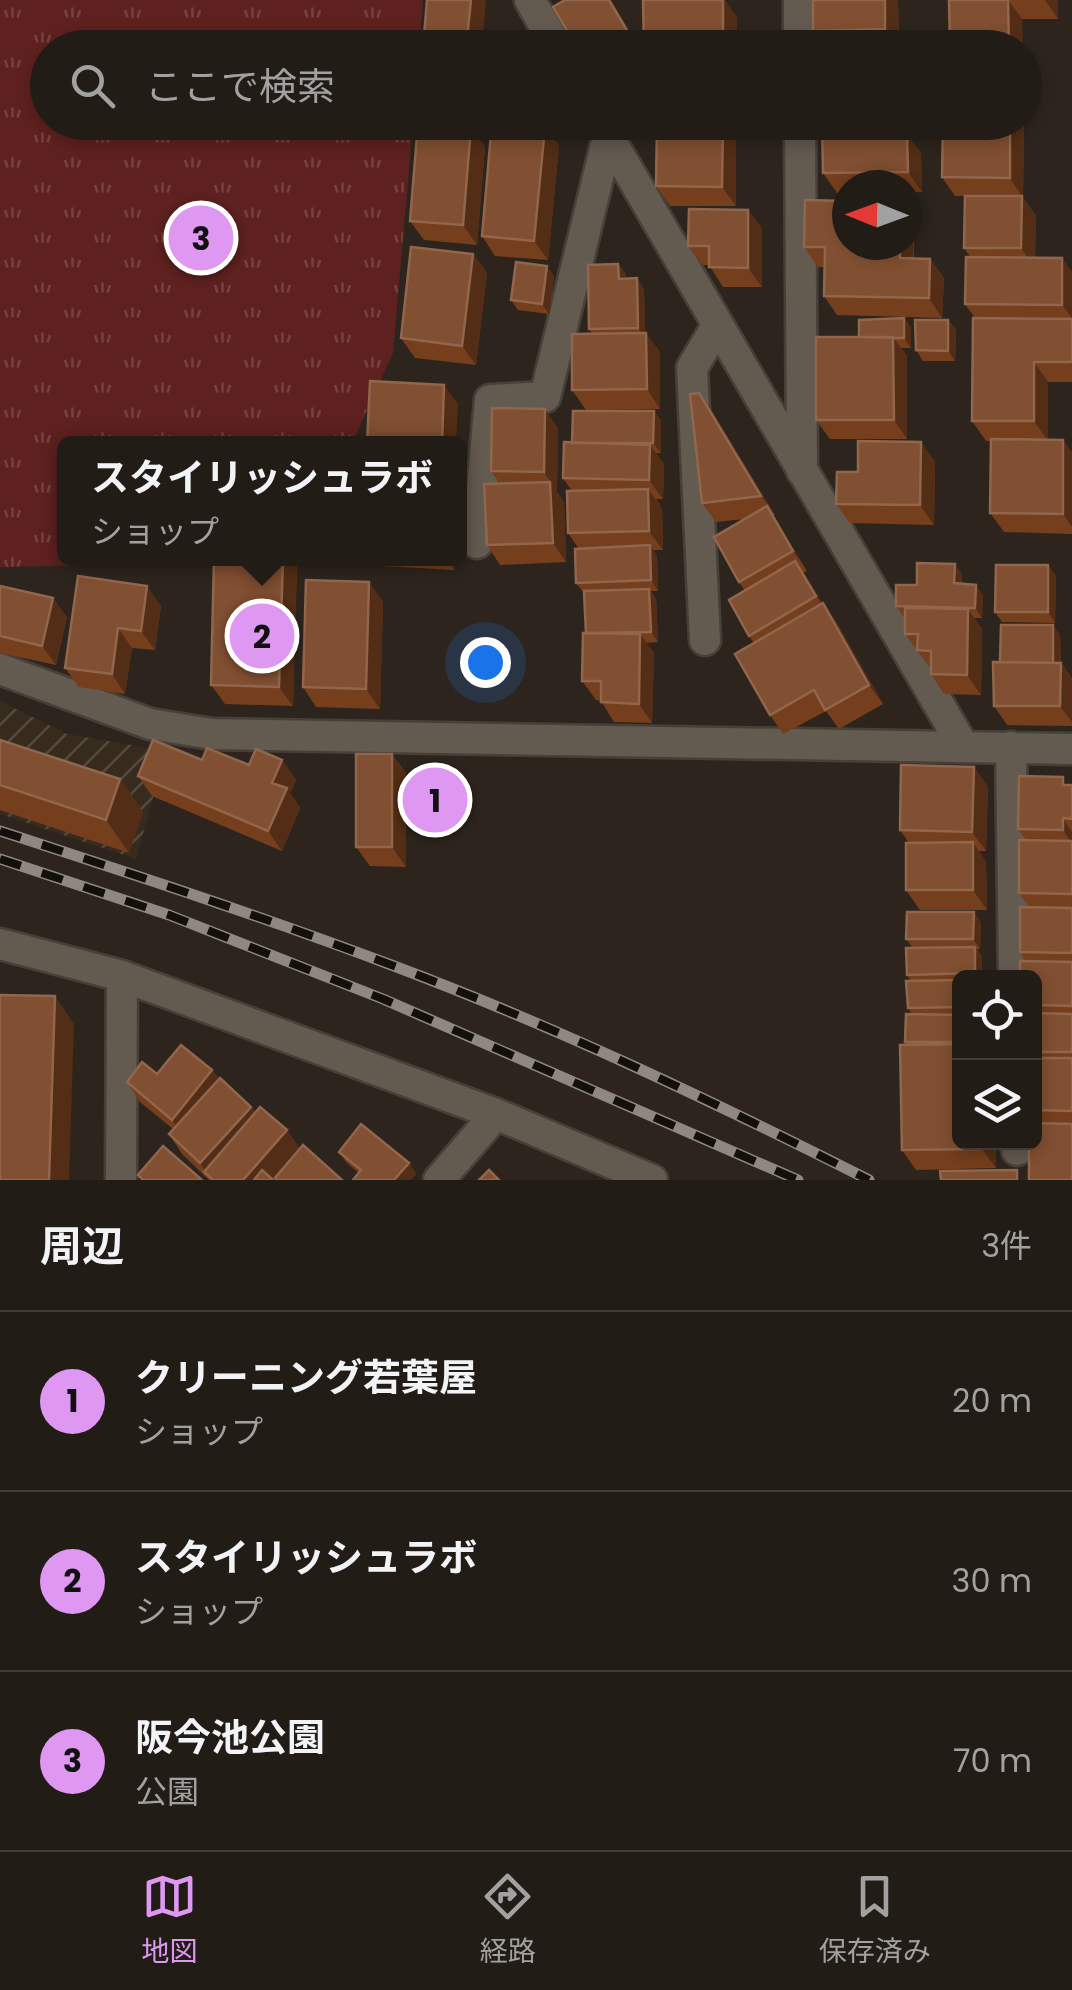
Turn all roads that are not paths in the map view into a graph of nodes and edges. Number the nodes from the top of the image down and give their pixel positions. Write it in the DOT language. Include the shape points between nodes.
graph roads {
  1 [pos="530,0"];
  2 [pos="799,0"];
  3 [pos="547,30"];
  4 [pos="799,30"];
  5 [pos="602,140"];
  6 [pos="610,140"];
  7 [pos="800,140"];
  8 [pos="717,326"];
  9 [pos="802,474"];
  10 [pos="477,543"];
  11 [pos="705,640"];
  12 [pos="0,669"];
  13 [pos="963,746"];
  14 [pos="1011,748"];
  15 [pos="1072,749"];
  16 [pos="0,944"];
  17 [pos="1014,970"];
  18 [pos="122,976"];
  19 [pos="496,1114"];
  20 [pos="121,1180"];
  21 [pos="439,1180"];
  22 [pos="652,1180"];
  1 -- 3 [label="street"];
  2 -- 4 [label="street"];
  5 -- 10 [label="street" via="546,396 490,400"];
  6 -- 8 [label="street"];
  7 -- 9 [label="street"];
  8 -- 9 [label="street"];
  8 -- 11 [label="street" via="692,368"];
  9 -- 13 [label="street"];
  12 -- 13 [label="street" via="150,724 212,734"];
  13 -- 14 [label="street"];
  14 -- 15 [label="street"];
  14 -- 17 [label="street"];
  16 -- 18 [label="street"];
  18 -- 19 [label="street"];
  18 -- 20 [label="street"];
  19 -- 21 [label="street"];
  19 -- 22 [label="street"];
}
